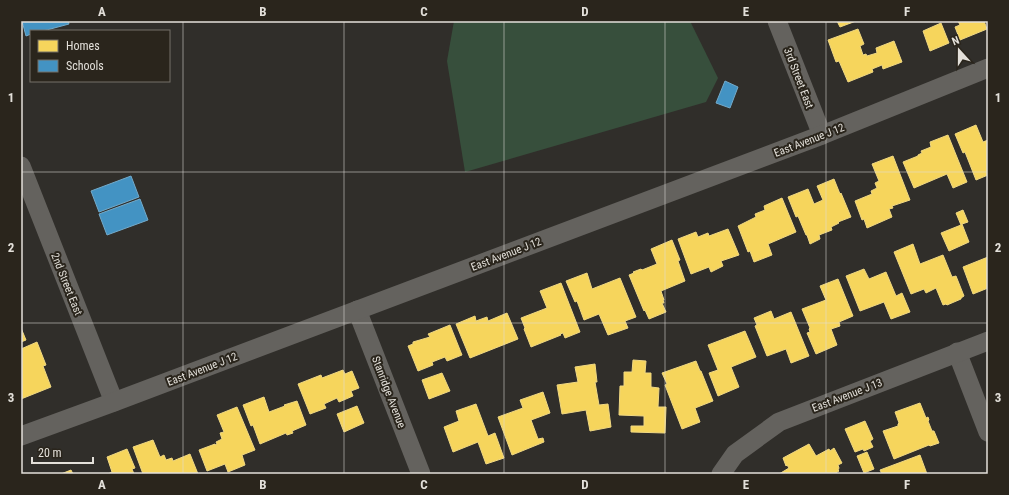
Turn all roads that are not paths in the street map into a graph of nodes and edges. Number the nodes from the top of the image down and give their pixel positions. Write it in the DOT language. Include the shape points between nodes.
graph roads {
  1 [pos="777,21"];
  2 [pos="988,68"];
  3 [pos="822,135"];
  4 [pos="21,166"];
  5 [pos="357,310"];
  6 [pos="988,341"];
  7 [pos="957,352"];
  8 [pos="114,402"];
  9 [pos="988,432"];
  10 [pos="21,436"];
  11 [pos="420,474"];
  12 [pos="721,474"];
  1 -- 3 [label="street, 3rd Street East"];
  2 -- 3 [label="street, East Avenue J 12"];
  3 -- 5 [label="street, East Avenue J 12"];
  4 -- 8 [label="street, 2nd Street East"];
  5 -- 8 [label="street, East Avenue J 12"];
  5 -- 11 [label="street, Stanridge Avenue"];
  6 -- 7 [label="street, East Avenue J 13"];
  7 -- 9 [label="street"];
  7 -- 12 [label="street, East Avenue J 13" via="779,422 735,454"];
  8 -- 10 [label="street, East Avenue J 12"];
}
